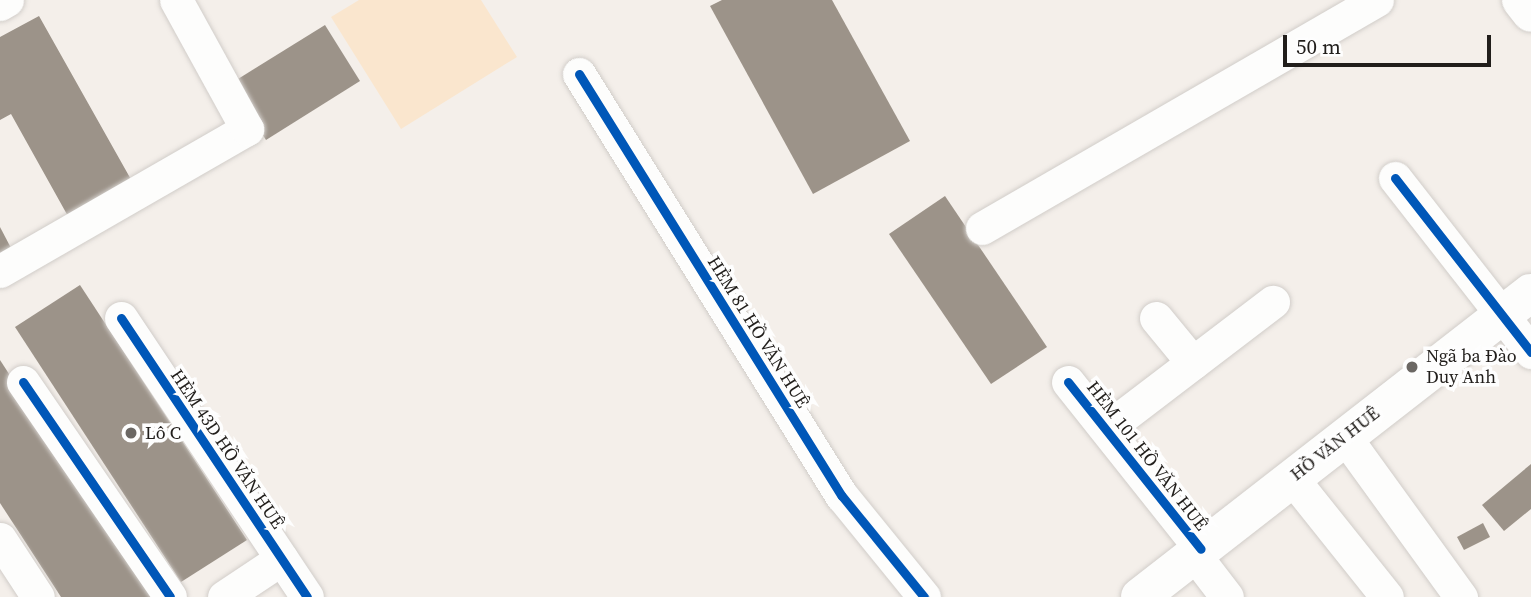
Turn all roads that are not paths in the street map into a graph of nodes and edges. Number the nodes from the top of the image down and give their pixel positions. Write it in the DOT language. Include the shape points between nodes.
graph roads {
  1 [pos="7,0"];
  2 [pos="176,0"];
  3 [pos="1377,0"];
  4 [pos="1521,0"];
  5 [pos="0,4"];
  6 [pos="1531,13"];
  7 [pos="579,74"];
  8 [pos="1395,178"];
  9 [pos="982,228"];
  10 [pos="0,271"];
  11 [pos="1273,302"];
  12 [pos="1516,303"];
  13 [pos="121,318"];
  14 [pos="1156,318"];
  15 [pos="1531,352"];
  16 [pos="1194,363"];
  17 [pos="23,382"];
  18 [pos="1069,382"];
  19 [pos="1106,429"];
  20 [pos="1345,437"];
  21 [pos="1292,478"];
  22 [pos="0,539"];
  23 [pos="1197,552"];
  24 [pos="281,559"];
  25 [pos="37,597"];
  26 [pos="170,597"];
  27 [pos="224,597"];
  28 [pos="307,597"];
  29 [pos="924,597"];
  30 [pos="1140,597"];
  31 [pos="1227,597"];
  32 [pos="1387,597"];
  33 [pos="1461,597"];
  1 -- 5 [label="street"];
  2 -- 10 [label="street" via="247,129"];
  3 -- 9 [label="street"];
  4 -- 6 [label="main road"];
  7 -- 29 [label="street, HẺM 81 HỒ VĂN HUÊ" via="842,496"];
  8 -- 12 [label="street"];
  11 -- 16 [label="street, HẺM 101 HỒ VĂN HUÊ"];
  12 -- 15 [label="street"];
  12 -- 20 [label="main road, HỒ VĂN HUÊ"];
  13 -- 24 [label="street, HẺM 43D HỒ VĂN HUÊ"];
  14 -- 16 [label="street"];
  16 -- 19 [label="street, HẺM 101 HỒ VĂN HUÊ"];
  17 -- 26 [label="street"];
  18 -- 19 [label="street, HẺM 101 HỒ VĂN HUÊ"];
  19 -- 23 [label="street, HẺM 101 HỒ VĂN HUÊ"];
  20 -- 21 [label="main road, HỒ VĂN HUÊ"];
  20 -- 33 [label="street"];
  21 -- 23 [label="main road, HỒ VĂN HUÊ"];
  21 -- 32 [label="street"];
  22 -- 25 [label="street"];
  23 -- 30 [label="main road, HỒ VĂN HUÊ"];
  23 -- 31 [label="street, HẺM 101 HỒ VĂN HUÊ"];
  24 -- 27 [label="street"];
  24 -- 28 [label="street, HẺM 43D HỒ VĂN HUÊ"];
}
